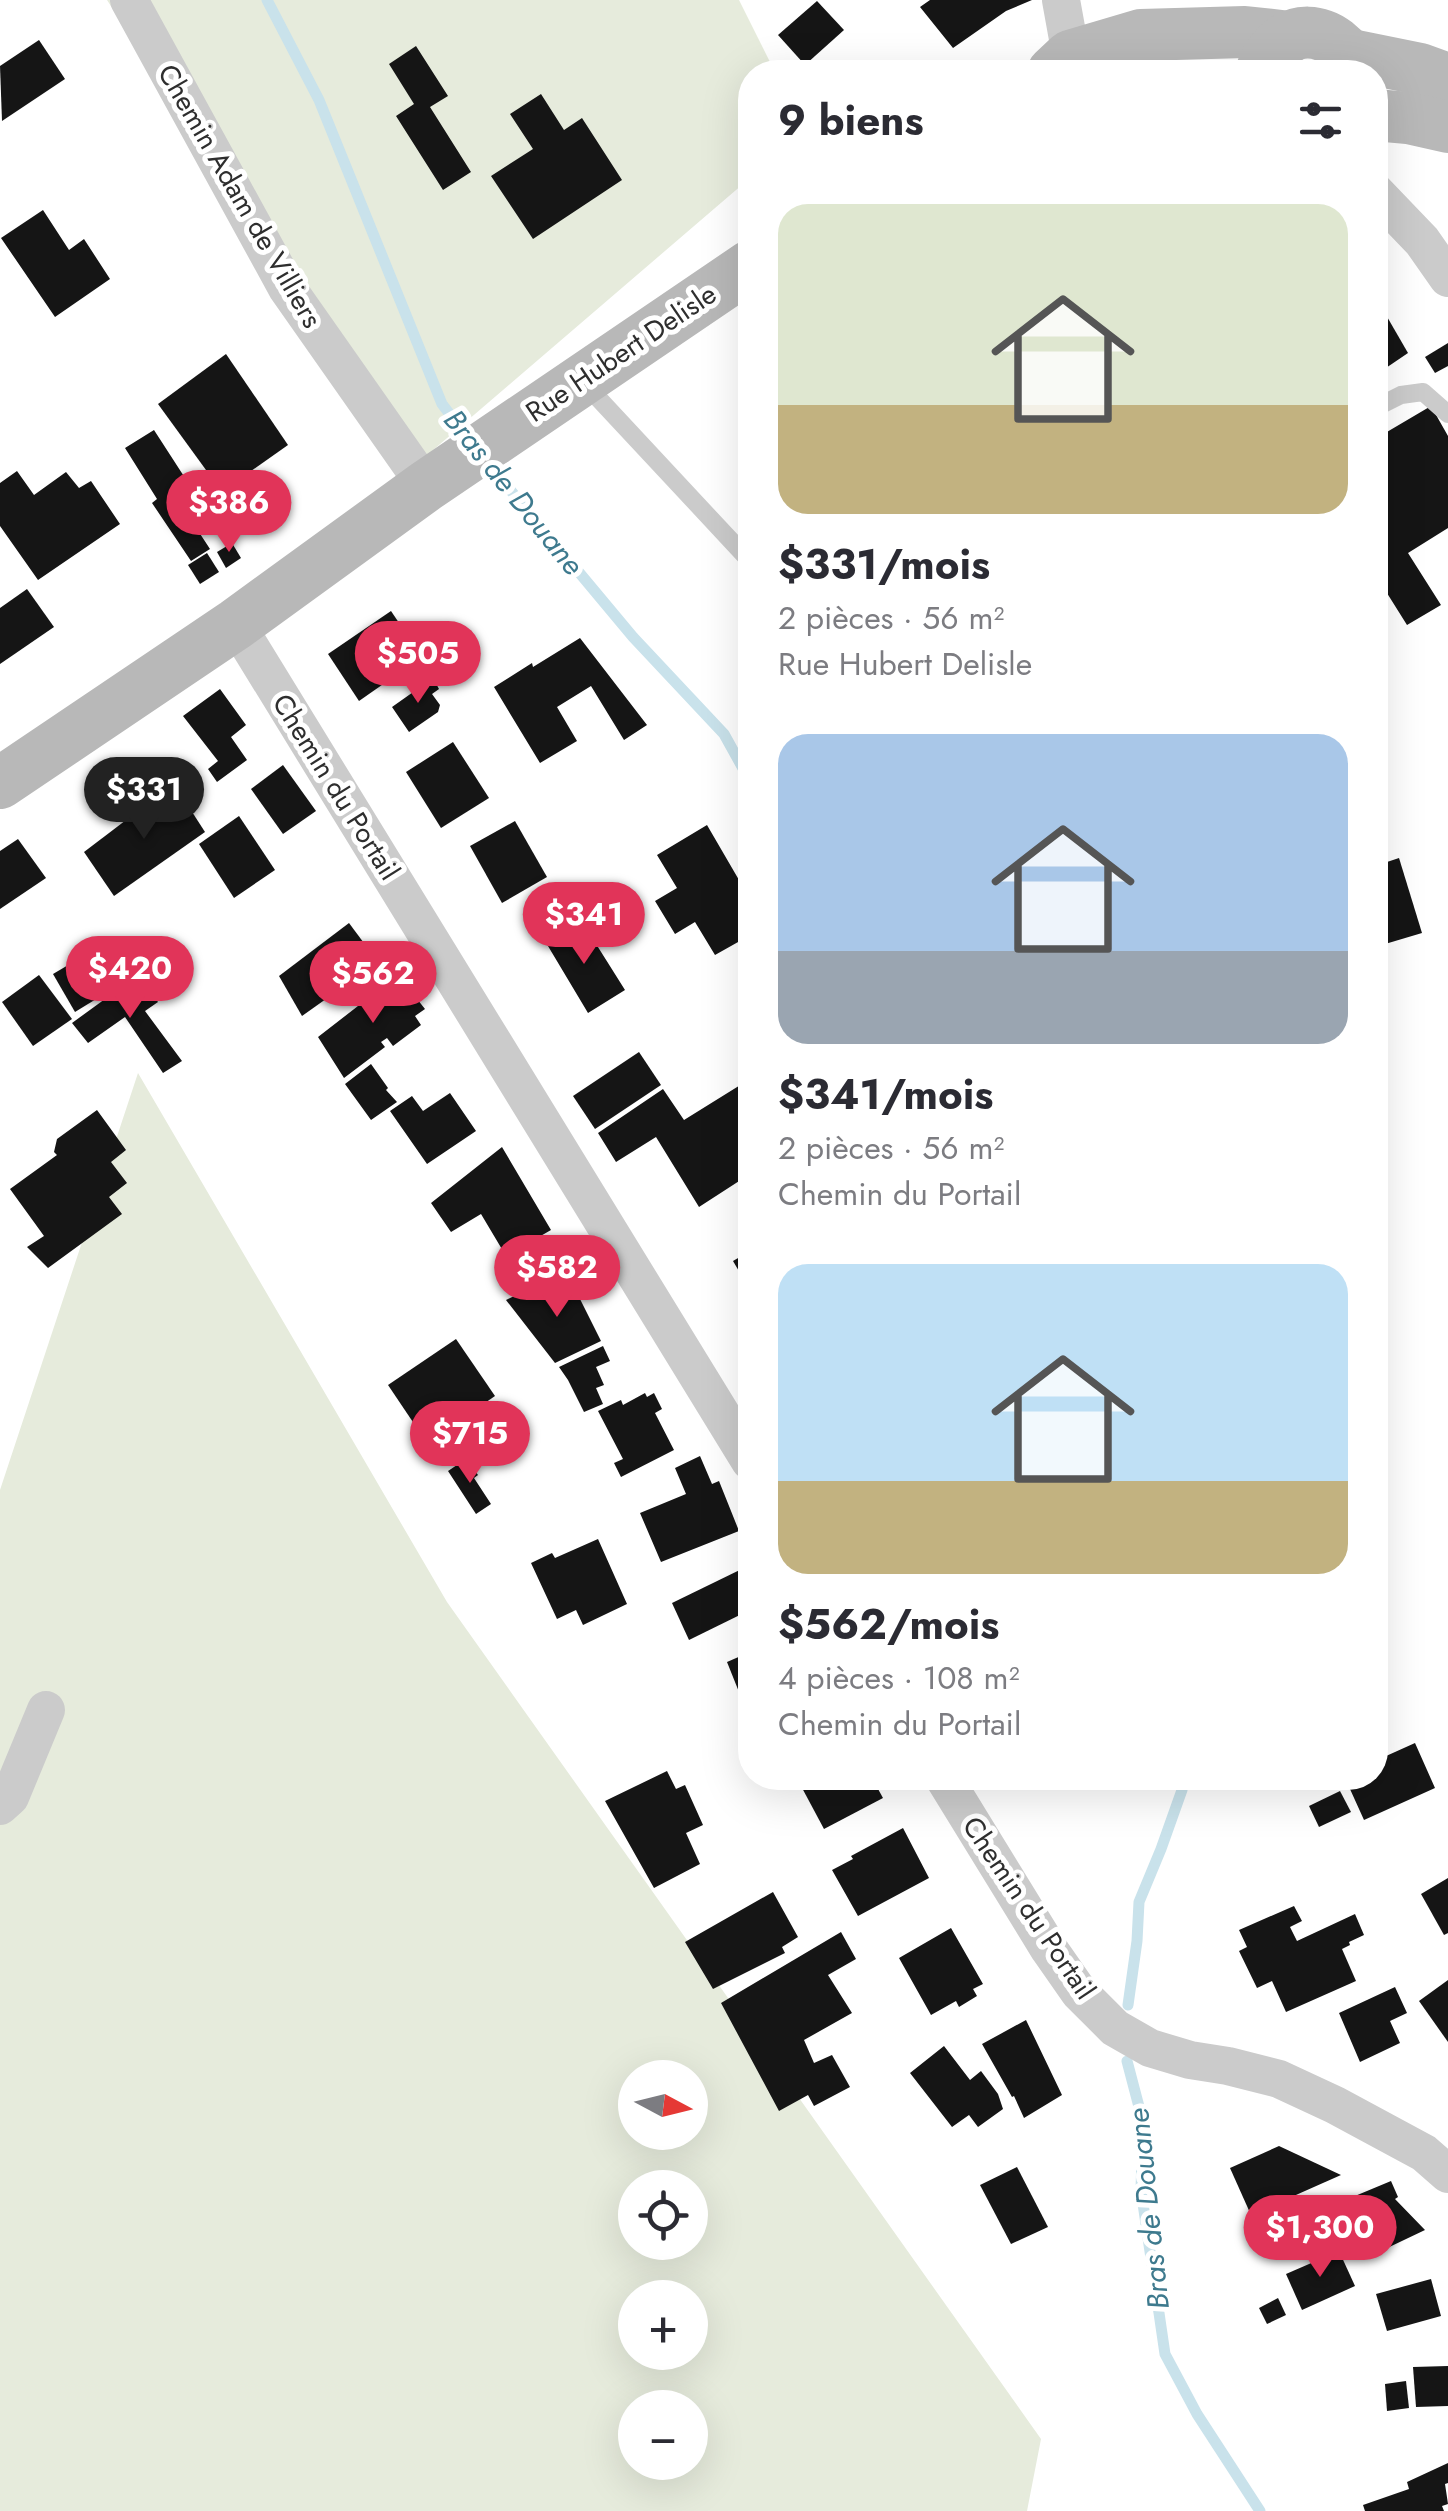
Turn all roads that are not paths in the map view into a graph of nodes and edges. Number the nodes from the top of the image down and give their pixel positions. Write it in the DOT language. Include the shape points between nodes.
graph roads {
  1 [pos="129,0"];
  2 [pos="1061,0"];
  3 [pos="1276,55"];
  4 [pos="1065,60"];
  5 [pos="1083,60"];
  6 [pos="1351,60"];
  7 [pos="1388,67"];
  8 [pos="1448,79"];
  9 [pos="1388,116"];
  10 [pos="1448,127"];
  11 [pos="1388,206"];
  12 [pos="738,274"];
  13 [pos="1448,278"];
  14 [pos="564,392"];
  15 [pos="1388,401"];
  16 [pos="1448,414"];
  17 [pos="436,480"];
  18 [pos="738,550"];
  19 [pos="236,624"];
  20 [pos="0,783"];
  21 [pos="738,1442"];
  22 [pos="46,1710"];
  23 [pos="951,1790"];
  24 [pos="0,1806"];
  25 [pos="1448,2174"];
  1 -- 17 [label="street, Chemin Adam de Villiers" via="287,288"];
  2 -- 4 [label="street"];
  3 -- 5 [label="main road" via="1245,32 1141,36"];
  3 -- 6 [label="main road" via="1306,33 1339,42"];
  7 -- 8 [label="main road"];
  9 -- 10 [label="main road"];
  11 -- 13 [label="street"];
  12 -- 14 [label="main road, Rue Hubert Delisle"];
  14 -- 17 [label="main road, Rue Hubert Delisle"];
  14 -- 18 [label="lane"];
  15 -- 16 [label="lane" via="1423,392"];
  17 -- 19 [label="main road, Rue Hubert Delisle"];
  19 -- 20 [label="main road, Rue Hubert Delisle"];
  19 -- 21 [label="street, Chemin du Portail"];
  22 -- 24 [label="street" via="10,1797"];
  23 -- 25 [label="street, Chemin du Portail" via="1079,1992 1115,2028 1150,2048 1279,2079 1424,2153"];
}
